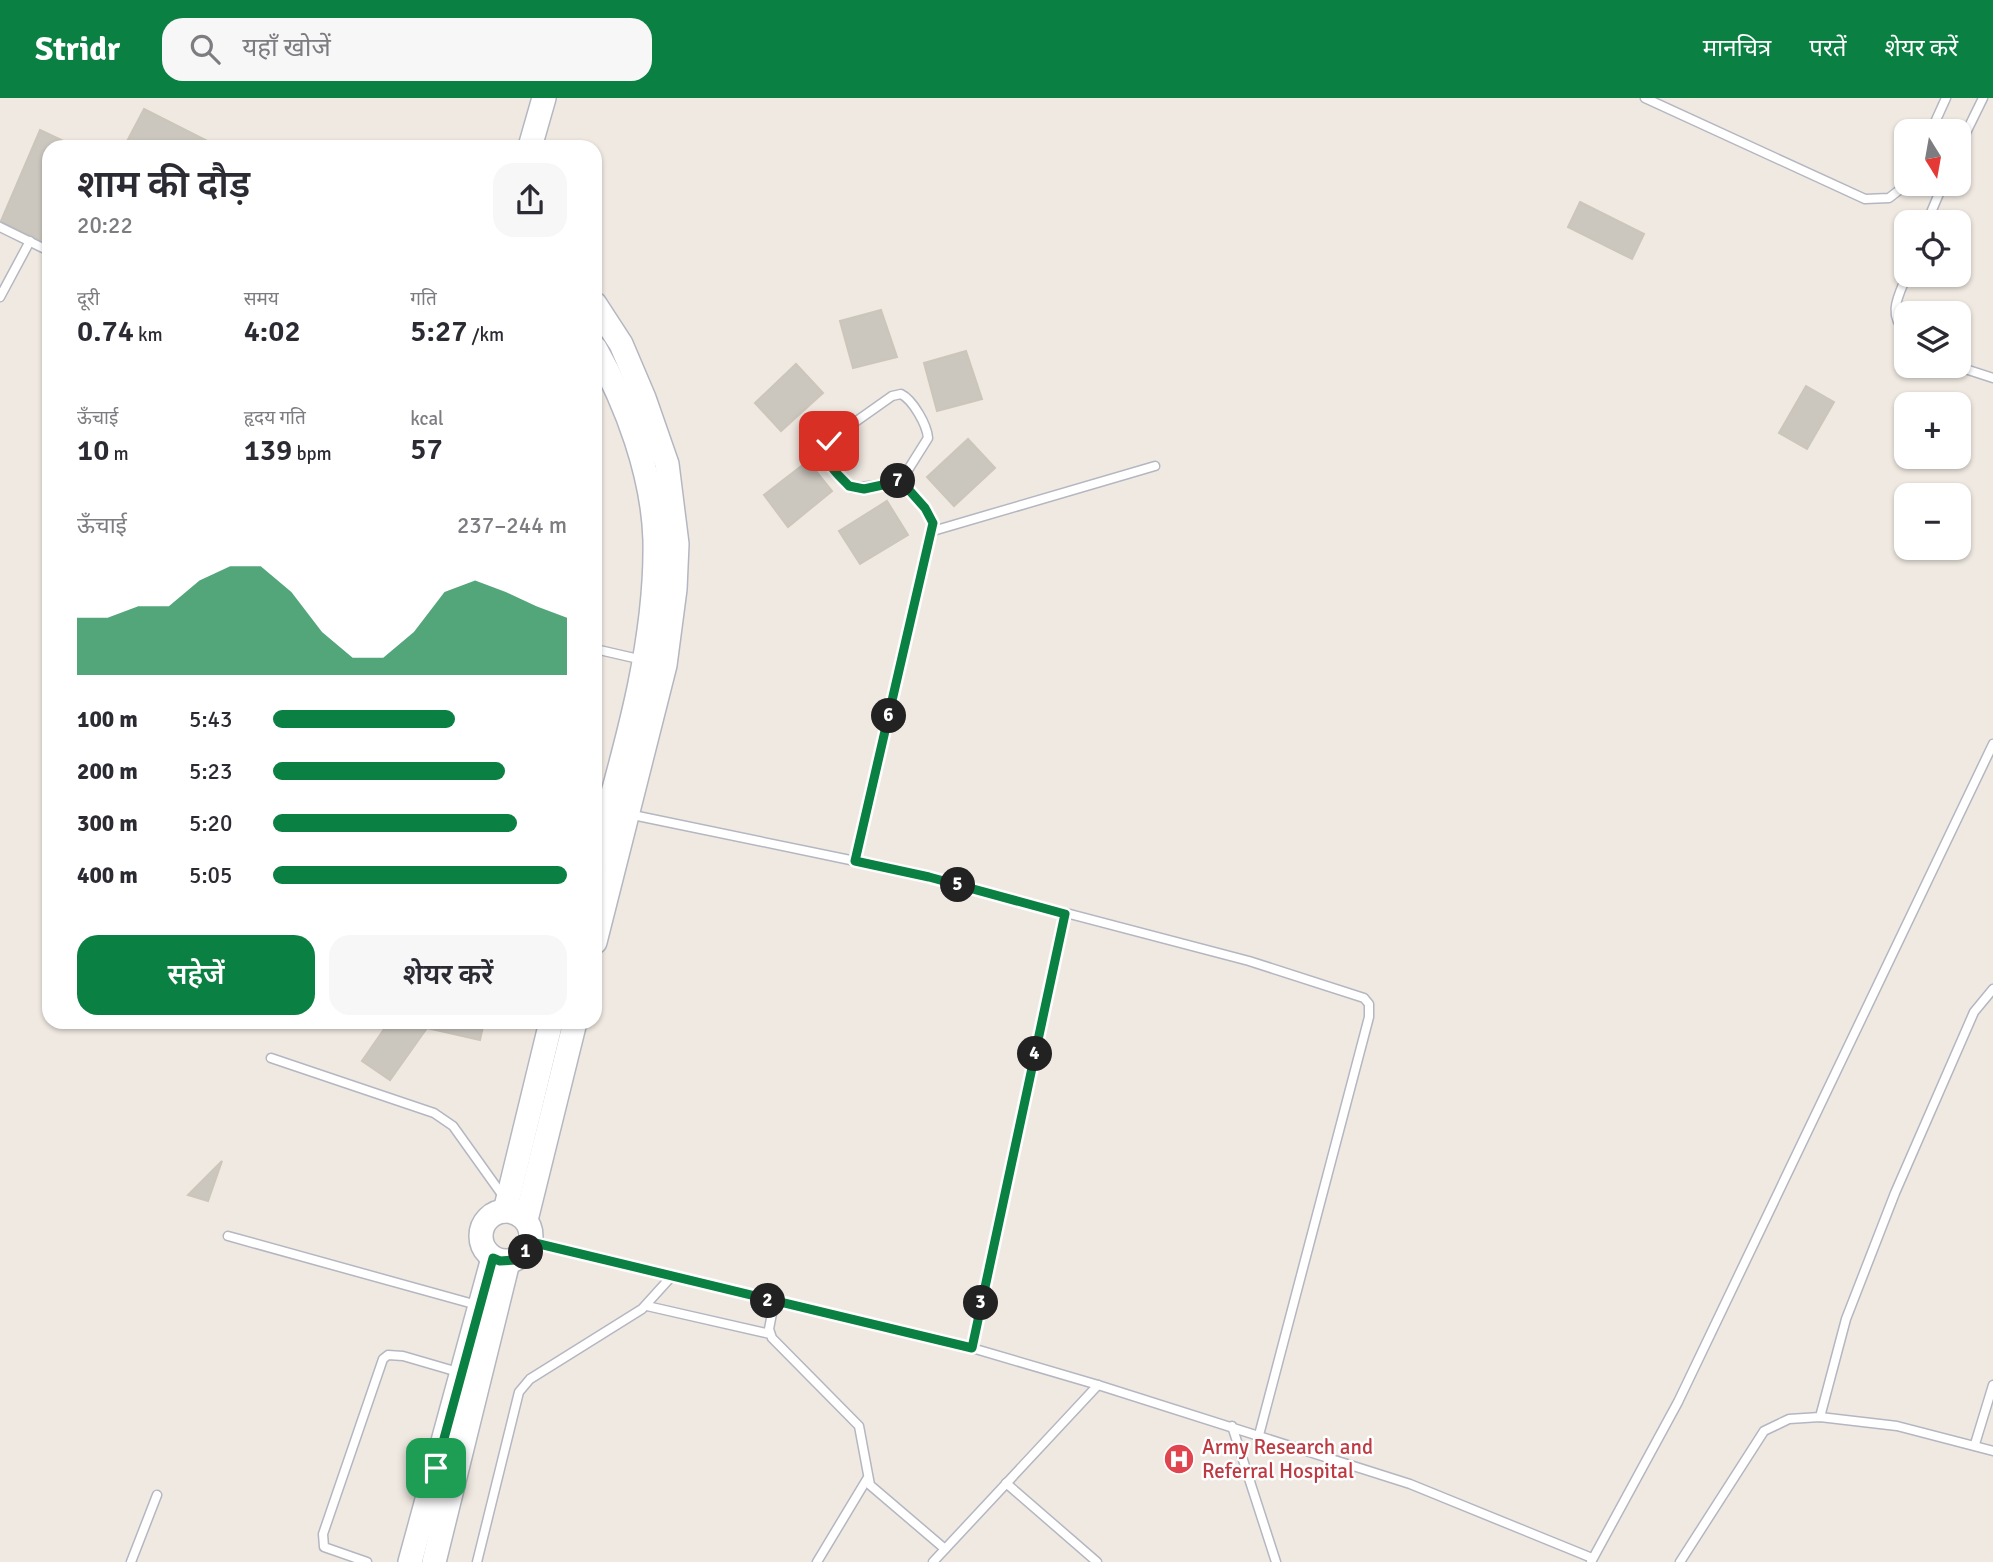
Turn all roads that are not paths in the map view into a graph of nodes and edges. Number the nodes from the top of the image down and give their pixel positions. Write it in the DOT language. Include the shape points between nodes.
graph roads {
  1 [pos="527,98"];
  2 [pos="544,98"];
  3 [pos="1645,98"];
  4 [pos="1946,98"];
  5 [pos="1983,98"];
  6 [pos="1936,119"];
  7 [pos="1971,122"];
  8 [pos="518,140"];
  9 [pos="532,140"];
  10 [pos="1894,194"];
  11 [pos="0,227"];
  12 [pos="30,242"];
  13 [pos="42,248"];
  14 [pos="0,297"];
  15 [pos="602,314"];
  16 [pos="602,362"];
  17 [pos="1971,371"];
  18 [pos="1993,378"];
  19 [pos="1155,466"];
  20 [pos="901,481"];
  21 [pos="933,531"];
  22 [pos="602,651"];
  23 [pos="654,663"];
  24 [pos="1993,744"];
  25 [pos="610,809"];
  26 [pos="602,835"];
  27 [pos="855,861"];
  28 [pos="602,880"];
  29 [pos="1065,914"];
  30 [pos="1993,989"];
  31 [pos="550,1029"];
  32 [pos="573,1029"];
  33 [pos="271,1058"];
  34 [pos="517,1219"];
  35 [pos="228,1236"];
  36 [pos="501,1260"];
  37 [pos="671,1277"];
  38 [pos="774,1303"];
  39 [pos="480,1306"];
  40 [pos="647,1306"];
  41 [pos="770,1334"];
  42 [pos="972,1348"];
  43 [pos="462,1373"];
  44 [pos="1098,1385"];
  45 [pos="1993,1385"];
  46 [pos="1820,1417"];
  47 [pos="1232,1426"];
  48 [pos="1259,1434"];
  49 [pos="1975,1444"];
  50 [pos="1993,1451"];
  51 [pos="867,1479"];
  52 [pos="1006,1483"];
  53 [pos="156,1495"];
  54 [pos="945,1549"];
  55 [pos="1591,1560"];
  56 [pos="131,1562"];
  57 [pos="367,1562"];
  58 [pos="411,1562"];
  59 [pos="434,1562"];
  60 [pos="477,1562"];
  61 [pos="817,1562"];
  62 [pos="933,1562"];
  63 [pos="1097,1562"];
  64 [pos="1276,1562"];
  65 [pos="1680,1562"];
  1 -- 8 [label="main road"];
  2 -- 9 [label="main road"];
  3 -- 10 [label="lane" via="1865,199"];
  4 -- 6 [label="lane"];
  5 -- 7 [label="lane"];
  11 -- 12 [label="lane"];
  12 -- 13 [label="lane"];
  12 -- 14 [label="lane"];
  15 -- 23 [label="main road" via="633,369 667,464 677,544 675,589"];
  16 -- 23 [label="main road" via="623,404 652,513"];
  17 -- 18 [label="lane"];
  19 -- 21 [label="lane"];
  20 -- 20 [label="lane" via="852,488 831,467 825,451 834,437 901,394 908,397 928,438"];
  20 -- 21 [label="lane" via="931,517"];
  21 -- 27 [label="lane"];
  22 -- 23 [label="lane"];
  23 -- 25 [label="main road"];
  24 -- 55 [label="lane" via="1678,1402"];
  25 -- 26 [label="main road"];
  25 -- 27 [label="lane"];
  25 -- 28 [label="main road"];
  27 -- 29 [label="lane"];
  29 -- 42 [label="lane"];
  29 -- 48 [label="lane" via="1249,961 1364,998 1369,1004"];
  30 -- 46 [label="lane" via="1974,1012 1895,1193 1846,1319"];
  31 -- 34 [label="main road"];
  32 -- 34 [label="main road"];
  33 -- 34 [label="lane" via="434,1113 453,1126"];
  34 -- 36 [label="main road" via="523,1256"];
  34 -- 36 [label="main road" via="491,1217 482,1230 483,1246"];
  34 -- 37 [label="lane"];
  35 -- 39 [label="lane"];
  36 -- 39 [label="main road"];
  36 -- 59 [label="main road"];
  37 -- 38 [label="lane"];
  37 -- 40 [label="lane"];
  38 -- 41 [label="lane"];
  38 -- 42 [label="lane"];
  39 -- 43 [label="main road"];
  40 -- 41 [label="lane"];
  40 -- 60 [label="lane" via="530,1379 519,1392"];
  41 -- 51 [label="lane" via="859,1426"];
  42 -- 44 [label="lane"];
  43 -- 57 [label="lane" via="403,1356 383,1359 323,1534 324,1547"];
  43 -- 58 [label="main road"];
  44 -- 47 [label="lane"];
  44 -- 52 [label="lane"];
  45 -- 49 [label="lane"];
  46 -- 49 [label="lane" via="1897,1426"];
  46 -- 65 [label="lane" via="1790,1419 1764,1432"];
  47 -- 48 [label="lane"];
  47 -- 64 [label="lane"];
  48 -- 55 [label="lane" via="1410,1484"];
  49 -- 50 [label="lane"];
  51 -- 54 [label="lane"];
  51 -- 61 [label="lane"];
  52 -- 54 [label="lane"];
  52 -- 63 [label="lane"];
  53 -- 56 [label="lane"];
  54 -- 62 [label="lane"];
}
